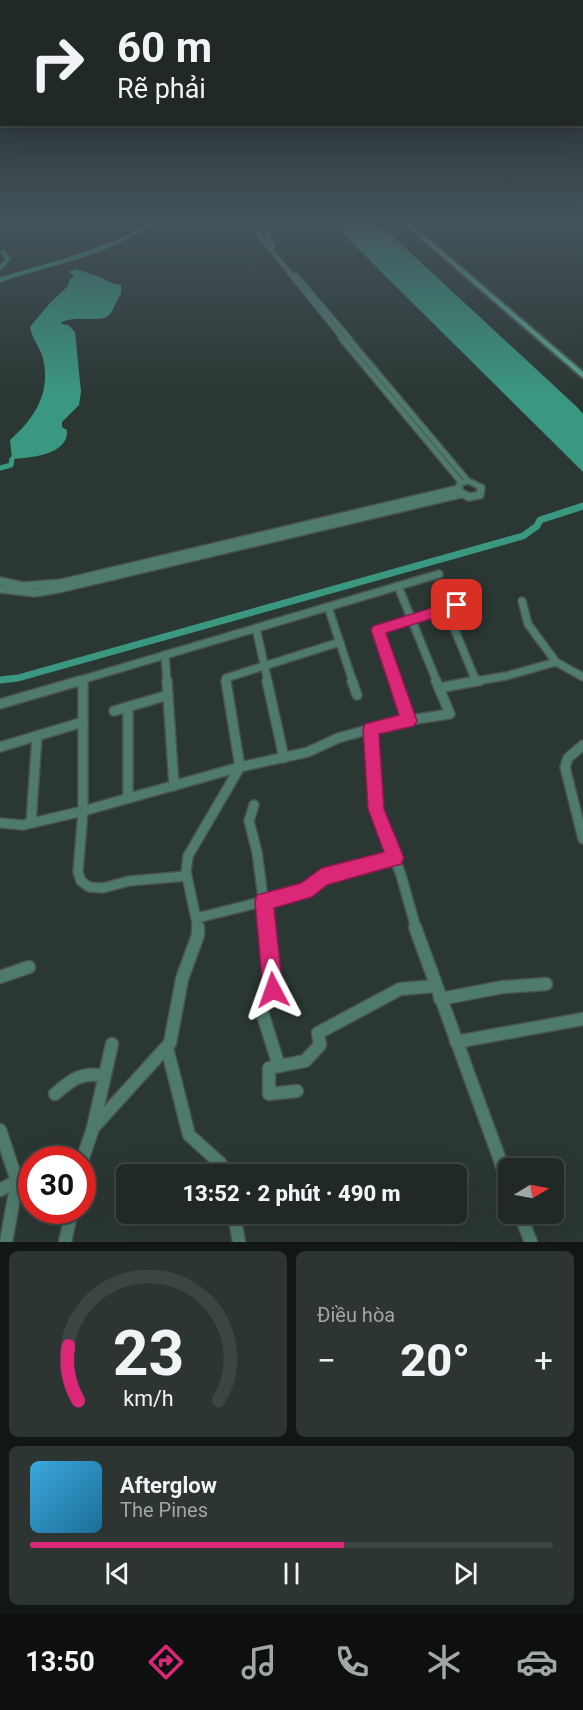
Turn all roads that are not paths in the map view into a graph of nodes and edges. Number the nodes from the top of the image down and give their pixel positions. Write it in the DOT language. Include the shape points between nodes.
graph roads {
  1 [pos="297,279"];
  2 [pos="471,279"];
  3 [pos="315,301"];
  4 [pos="381,375"];
  5 [pos="373,376"];
  6 [pos="583,376"];
  7 [pos="462,486"];
  8 [pos="439,574"];
  9 [pos="82,580"];
  10 [pos="0,581"];
  11 [pos="398,586"];
  12 [pos="0,588"];
  13 [pos="522,601"];
  14 [pos="457,605"];
  15 [pos="328,607"];
  16 [pos="446,609"];
  17 [pos="411,620"];
  18 [pos="256,628"];
  19 [pos="340,642"];
  20 [pos="165,655"];
  21 [pos="556,662"];
  22 [pos="264,666"];
  23 [pos="583,677"];
  24 [pos="83,679"];
  25 [pos="476,681"];
  26 [pos="439,688"];
  27 [pos="168,695"];
  28 [pos="357,695"];
  29 [pos="0,704"];
  30 [pos="128,707"];
  31 [pos="114,711"];
  32 [pos="409,721"];
  33 [pos="83,722"];
  34 [pos="371,729"];
  35 [pos="38,736"];
  36 [pos="583,745"];
  37 [pos="0,747"];
  38 [pos="284,758"];
  39 [pos="240,767"];
  40 [pos="174,786"];
  41 [pos="128,798"];
  42 [pos="254,805"];
  43 [pos="83,811"];
  44 [pos="0,823"];
  45 [pos="32,823"];
  46 [pos="583,839"];
  47 [pos="395,858"];
  48 [pos="187,876"];
  49 [pos="264,901"];
  50 [pos="197,918"];
  51 [pos="29,967"];
  52 [pos="0,977"];
  53 [pos="546,984"];
  54 [pos="436,986"];
  55 [pos="440,999"];
  56 [pos="583,1019"];
  57 [pos="456,1042"];
  58 [pos="112,1044"];
  59 [pos="167,1048"];
  60 [pos="279,1066"];
  61 [pos="104,1076"];
  62 [pos="297,1091"];
  63 [pos="55,1094"];
  64 [pos="93,1128"];
  65 [pos="0,1130"];
  66 [pos="87,1146"];
  67 [pos="499,1158"];
  68 [pos="220,1164"];
  69 [pos="17,1181"];
  70 [pos="0,1190"];
  71 [pos="69,1224"];
  72 [pos="235,1224"];
  73 [pos="524,1224"];
  74 [pos="6,1242"];
  75 [pos="65,1242"];
  76 [pos="238,1242"];
  77 [pos="531,1242"];
  1 -- 3 [label="street"];
  2 -- 6 [label="street"];
  3 -- 4 [label="street"];
  3 -- 5 [label="street"];
  4 -- 5 [label="street"];
  4 -- 7 [label="street"];
  5 -- 7 [label="street"];
  7 -- 9 [label="street"];
  8 -- 11 [label="street"];
  9 -- 10 [label="street" via="40,586"];
  9 -- 12 [label="street" via="34,593"];
  11 -- 15 [label="street"];
  11 -- 17 [label="street"];
  13 -- 21 [label="street" via="528,624"];
  14 -- 16 [label="street"];
  15 -- 18 [label="street"];
  15 -- 19 [label="street"];
  16 -- 17 [label="street"];
  16 -- 25 [label="street"];
  17 -- 26 [label="street"];
  17 -- 32 [label="street" via="378,630"];
  18 -- 20 [label="street"];
  18 -- 22 [label="street"];
  19 -- 22 [label="street"];
  19 -- 28 [label="street"];
  20 -- 24 [label="street"];
  20 -- 27 [label="street"];
  21 -- 23 [label="street"];
  21 -- 25 [label="street"];
  22 -- 38 [label="street"];
  22 -- 39 [label="street" via="226,678"];
  24 -- 29 [label="street"];
  24 -- 33 [label="street"];
  25 -- 26 [label="street"];
  26 -- 32 [label="street" via="450,714"];
  27 -- 30 [label="street"];
  27 -- 40 [label="street"];
  30 -- 31 [label="street"];
  30 -- 41 [label="street"];
  32 -- 34 [label="street"];
  33 -- 35 [label="street"];
  33 -- 43 [label="street"];
  34 -- 38 [label="street"];
  34 -- 47 [label="street" via="376,809"];
  35 -- 37 [label="street"];
  35 -- 45 [label="street"];
  36 -- 46 [label="street" via="568,758 565,767"];
  38 -- 39 [label="street"];
  39 -- 40 [label="street"];
  39 -- 48 [label="street" via="188,856"];
  40 -- 41 [label="street"];
  41 -- 43 [label="street"];
  42 -- 49 [label="street" via="249,821"];
  43 -- 45 [label="street"];
  43 -- 48 [label="street" via="78,872 89,887"];
  44 -- 45 [label="street"];
  47 -- 49 [label="street" via="322,877 305,891"];
  47 -- 54 [label="street"];
  48 -- 50 [label="street"];
  49 -- 50 [label="street"];
  49 -- 60 [label="street" via="273,990 261,1009"];
  50 -- 59 [label="street" via="197,942 183,979"];
  51 -- 52 [label="street"];
  53 -- 55 [label="street" via="503,987"];
  54 -- 55 [label="street"];
  54 -- 60 [label="street" via="400,989 318,1033 320,1045 305,1061"];
  55 -- 57 [label="street"];
  56 -- 57 [label="street"];
  57 -- 67 [label="street"];
  58 -- 61 [label="street"];
  59 -- 64 [label="street"];
  59 -- 68 [label="street" via="189,1136"];
  60 -- 62 [label="street" via="269,1068 269,1094"];
  61 -- 63 [label="street" via="84,1073"];
  61 -- 64 [label="street"];
  64 -- 66 [label="street"];
  65 -- 69 [label="street"];
  69 -- 70 [label="street"];
  69 -- 74 [label="street"];
  71 -- 75 [label="street"];
  72 -- 76 [label="street"];
  73 -- 77 [label="street"];
}
